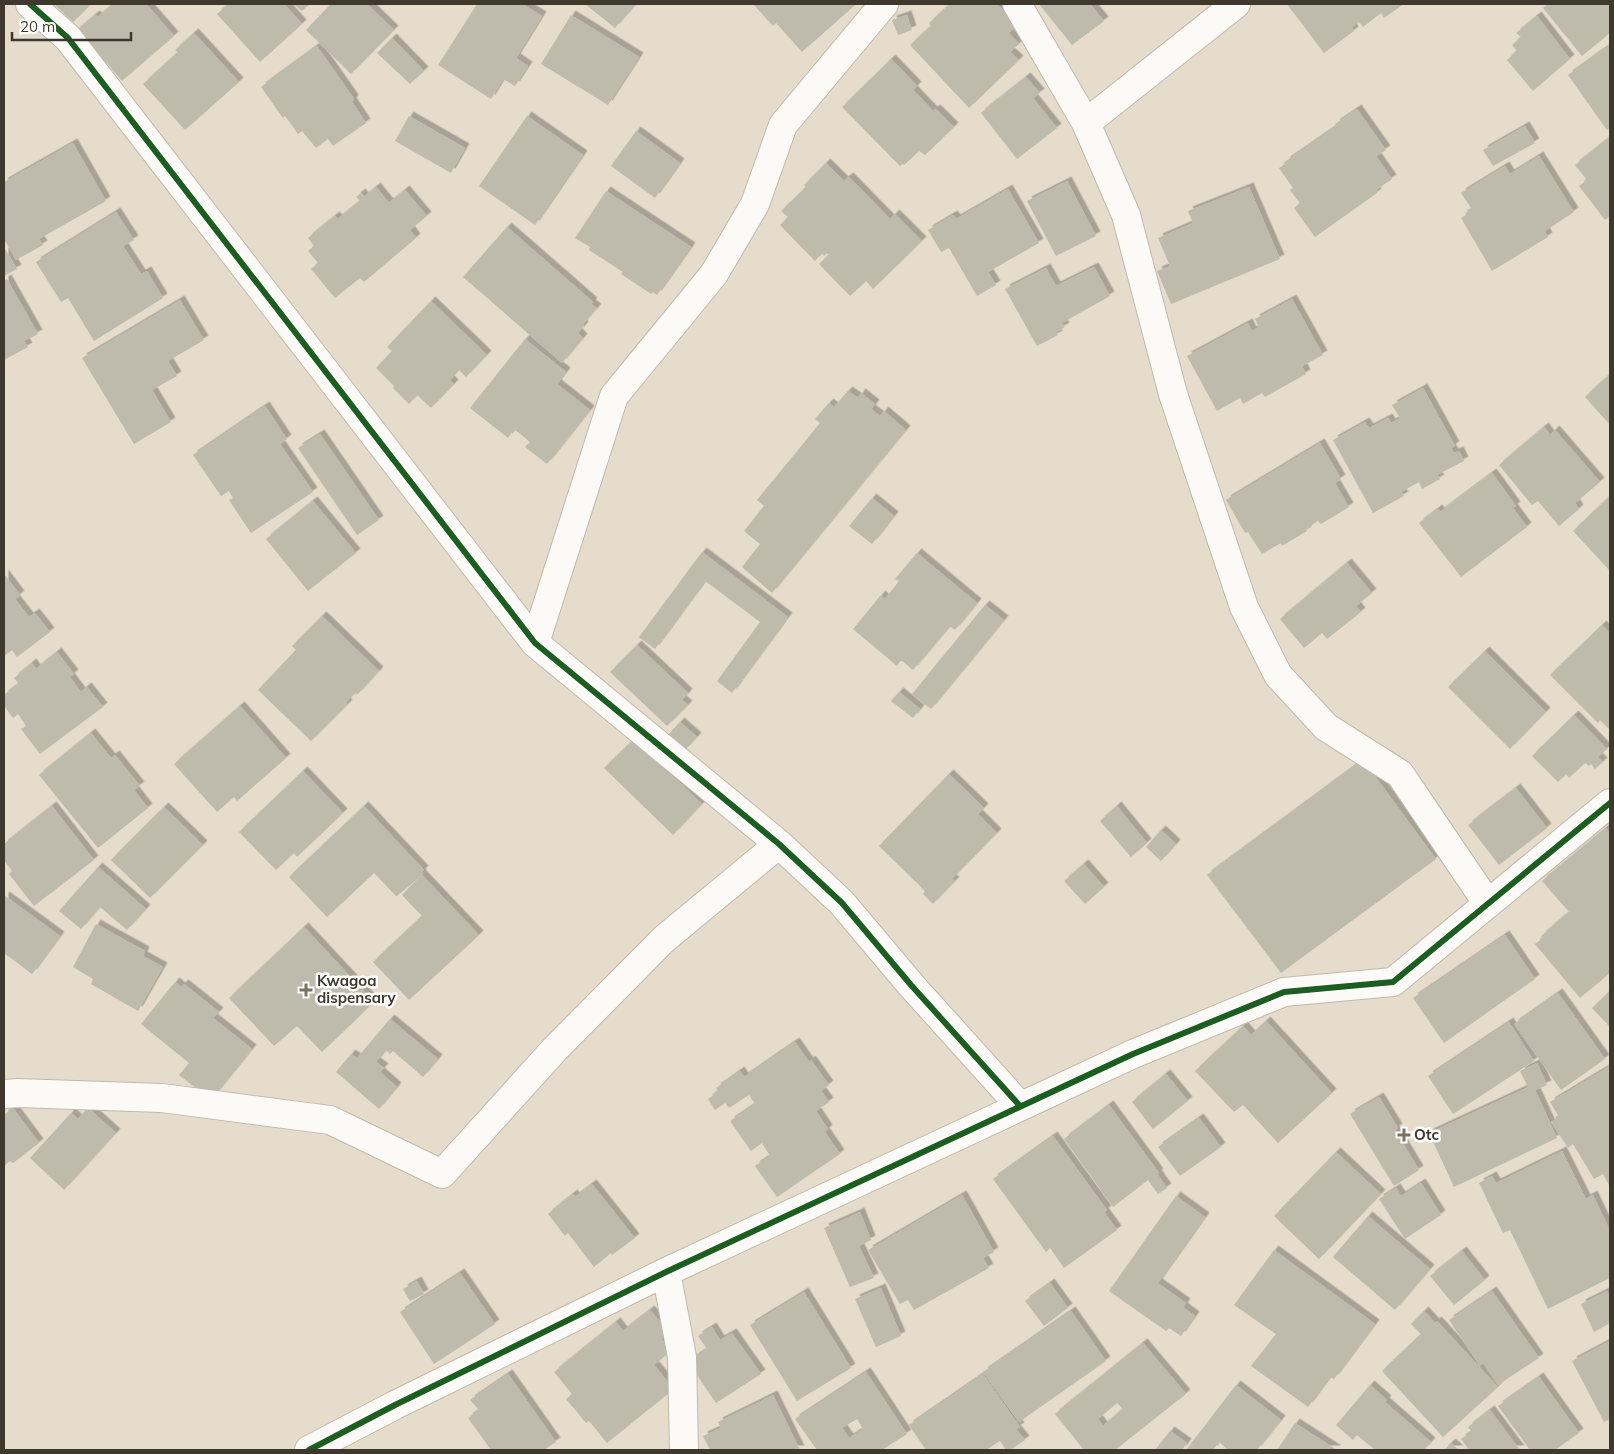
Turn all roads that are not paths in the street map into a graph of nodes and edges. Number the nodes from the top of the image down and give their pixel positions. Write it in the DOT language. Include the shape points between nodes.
graph roads {
  1 [pos="30,4"];
  2 [pos="884,4"];
  3 [pos="1017,4"];
  4 [pos="1236,4"];
  5 [pos="1086,123"];
  6 [pos="535,643"];
  7 [pos="1610,803"];
  8 [pos="779,844"];
  9 [pos="1488,904"];
  10 [pos="4,1094"];
  11 [pos="1020,1106"];
  12 [pos="666,1272"];
  13 [pos="309,1450"];
  14 [pos="684,1450"];
  1 -- 6 [label="street" via="68,38"];
  2 -- 6 [label="street" via="783,125 755,204 714,274 614,396"];
  3 -- 5 [label="street"];
  4 -- 5 [label="street"];
  5 -- 9 [label="street" via="1126,215 1173,394 1244,607 1278,675 1326,727 1400,774"];
  6 -- 8 [label="street"];
  7 -- 9 [label="street"];
  8 -- 10 [label="street" via="664,939 555,1049 442,1174 330,1120 162,1098"];
  8 -- 11 [label="street" via="842,903 910,985"];
  9 -- 11 [label="street" via="1393,982 1284,992 1133,1054"];
  11 -- 12 [label="street"];
  12 -- 13 [label="street"];
  12 -- 14 [label="street" via="682,1357"];
}
